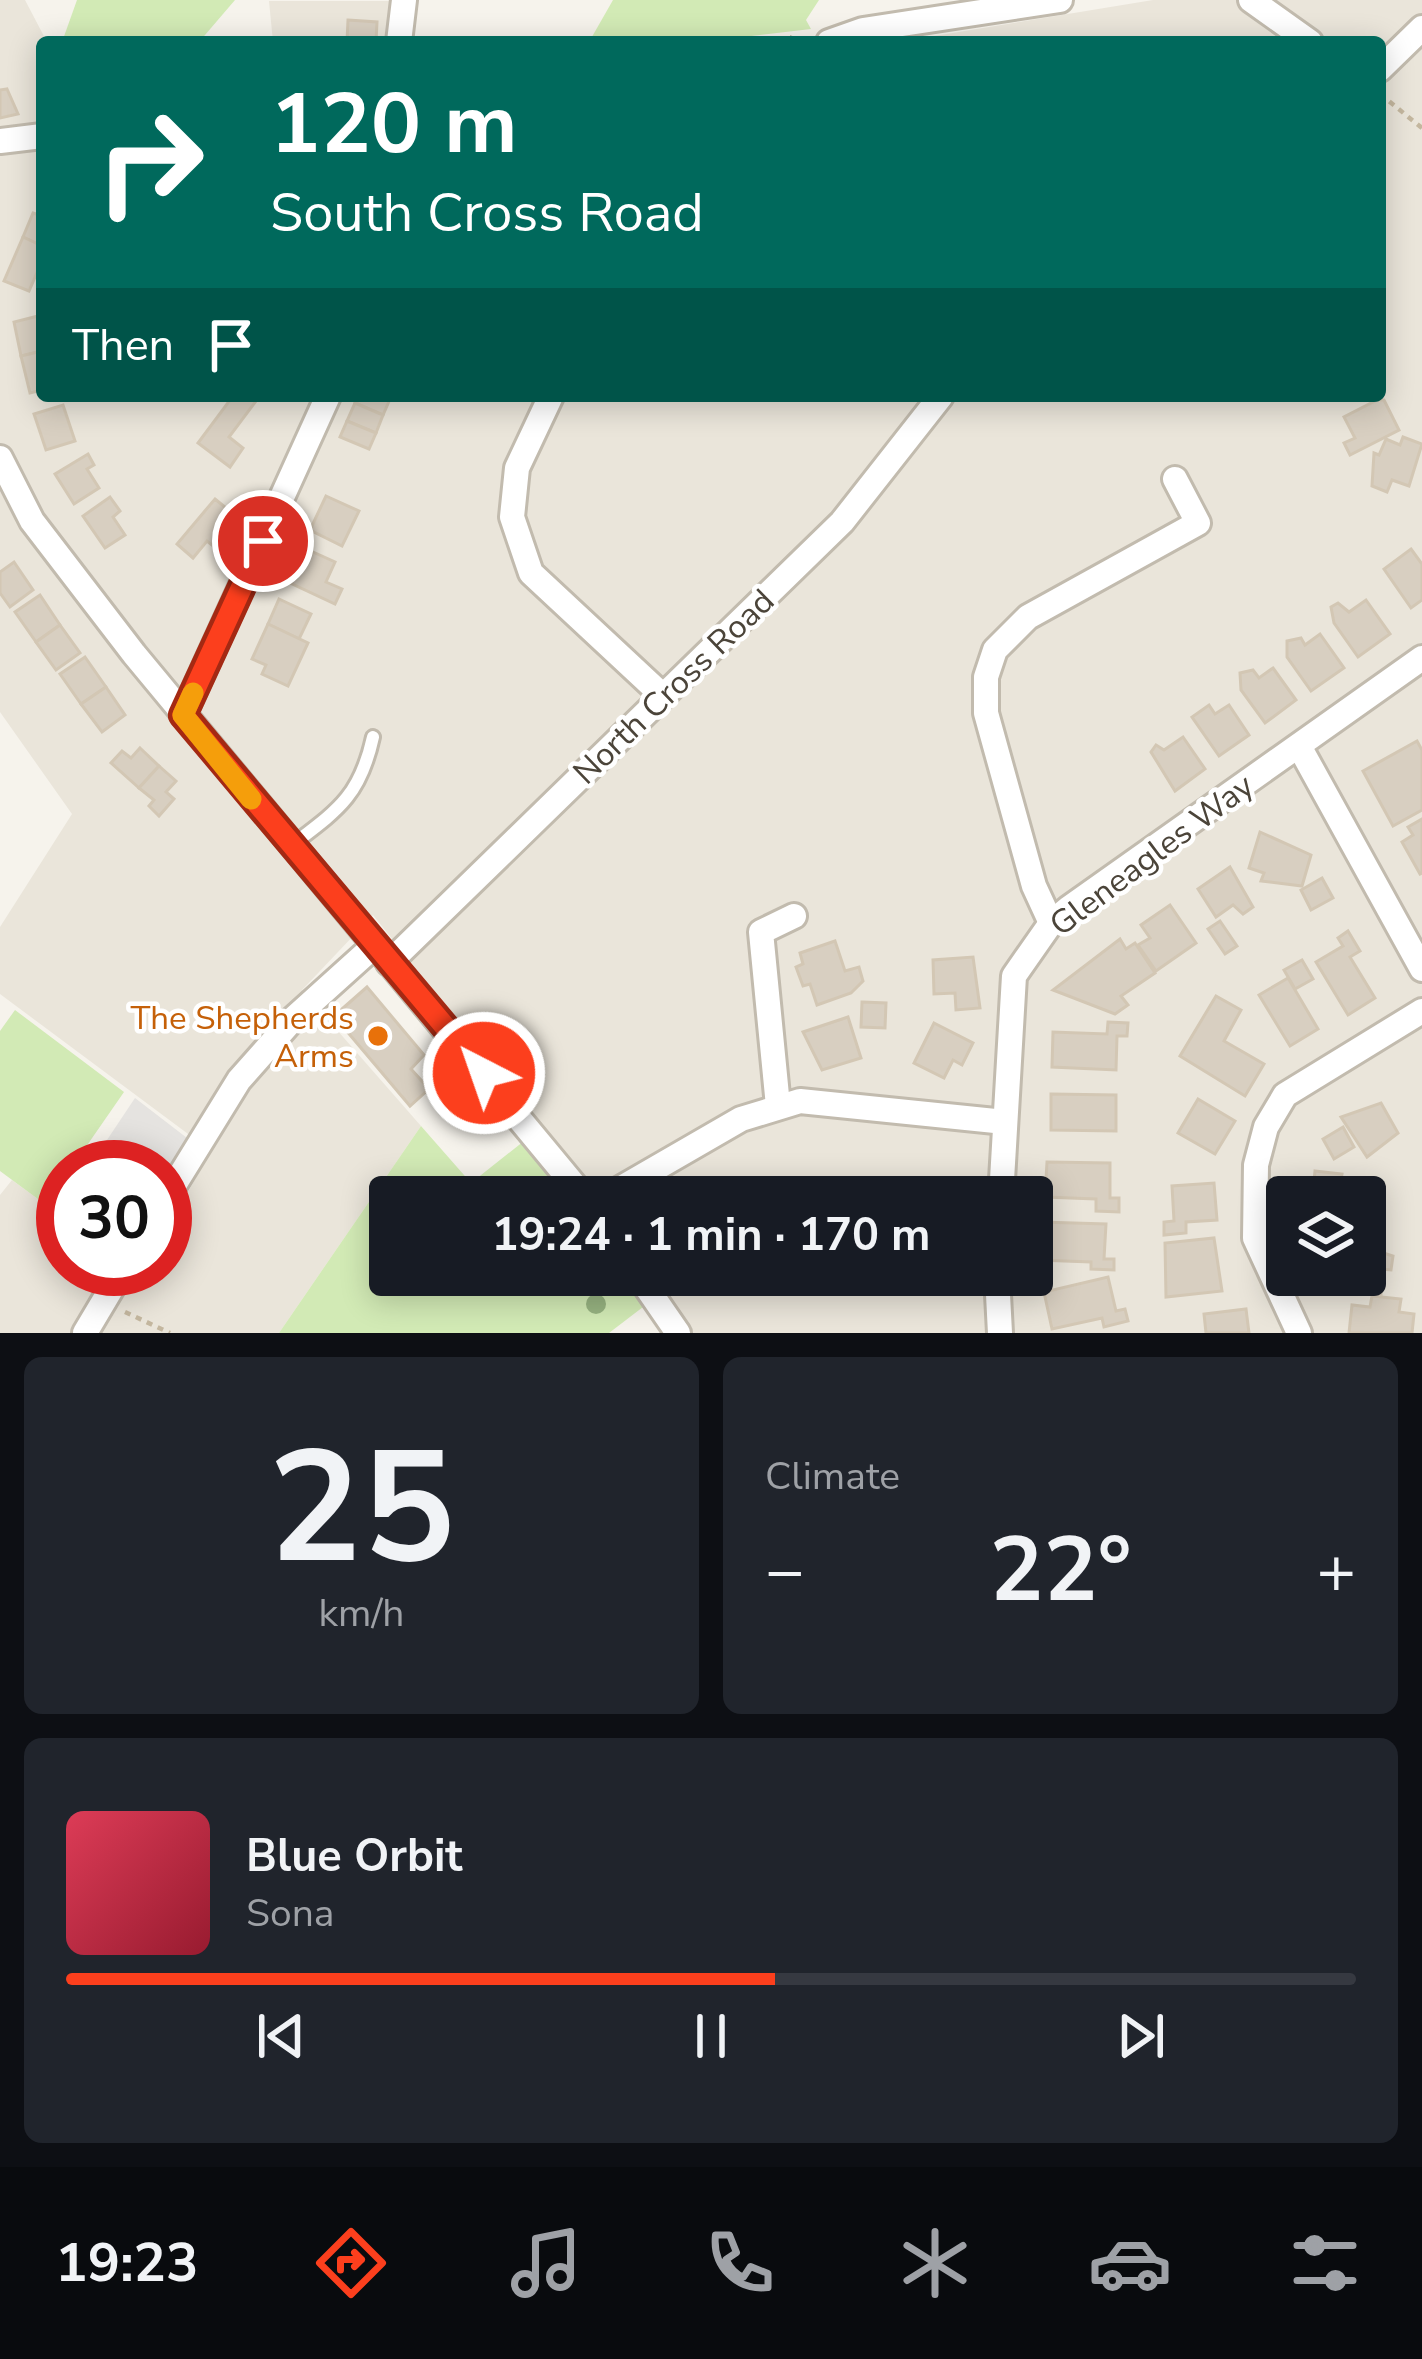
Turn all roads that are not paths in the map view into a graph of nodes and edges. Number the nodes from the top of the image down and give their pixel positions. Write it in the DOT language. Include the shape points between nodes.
graph roads {
  1 [pos="404,0"];
  2 [pos="1060,0"];
  3 [pos="1251,0"];
  4 [pos="1422,28"];
  5 [pos="400,36"];
  6 [pos="846,36"];
  7 [pos="1302,36"];
  8 [pos="1386,63"];
  9 [pos="36,137"];
  10 [pos="0,141"];
  11 [pos="325,402"];
  12 [pos="548,402"];
  13 [pos="936,402"];
  14 [pos="0,458"];
  15 [pos="1174,479"];
  16 [pos="1422,658"];
  17 [pos="663,696"];
  18 [pos="183,715"];
  19 [pos="373,736"];
  20 [pos="1299,746"];
  21 [pos="291,846"];
  22 [pos="794,916"];
  23 [pos="1052,923"];
  24 [pos="381,954"];
  25 [pos="1422,969"];
  26 [pos="1422,1011"];
  27 [pos="452,1036"];
  28 [pos="442,1079"];
  29 [pos="778,1106"];
  30 [pos="1005,1122"];
  31 [pos="192,1156"];
  32 [pos="567,1176"];
  33 [pos="642,1176"];
  34 [pos="1002,1176"];
  35 [pos="107,1296"];
  36 [pos="652,1296"];
  37 [pos="998,1296"];
  38 [pos="85,1333"];
  39 [pos="678,1333"];
  40 [pos="1000,1333"];
  41 [pos="1299,1333"];
  1 -- 5 [label="street"];
  2 -- 6 [label="street"];
  3 -- 7 [label="street"];
  4 -- 8 [label="street"];
  9 -- 10 [label="street"];
  11 -- 18 [label="street"];
  12 -- 17 [label="street" via="515,484 512,517 531,573"];
  13 -- 17 [label="street, North Cross Road" via="842,521"];
  14 -- 18 [label="street" via="32,521"];
  15 -- 23 [label="street" via="1198,524 1028,617 995,650 986,677 986,713 1034,886"];
  16 -- 20 [label="street, Gleneagles Way"];
  17 -- 24 [label="street, North Cross Road"];
  18 -- 21 [label="street"];
  19 -- 21 [label="lane" via="354,791"];
  20 -- 23 [label="street, Gleneagles Way"];
  20 -- 25 [label="street"];
  21 -- 24 [label="street"];
  22 -- 29 [label="street" via="760,932"];
  23 -- 30 [label="street, Gleneagles Way" via="1014,976"];
  24 -- 27 [label="street"];
  24 -- 31 [label="street, North Cross Road" via="292,1020 239,1080"];
  26 -- 41 [label="street" via="1286,1095 1266,1126 1256,1165 1255,1238"];
  27 -- 28 [label="lane" via="435,1058"];
  27 -- 32 [label="street"];
  29 -- 30 [label="street" via="800,1100"];
  29 -- 33 [label="street"];
  30 -- 34 [label="street, Gleneagles Way"];
  35 -- 38 [label="street"];
  36 -- 39 [label="street"];
  37 -- 40 [label="street"];
}
